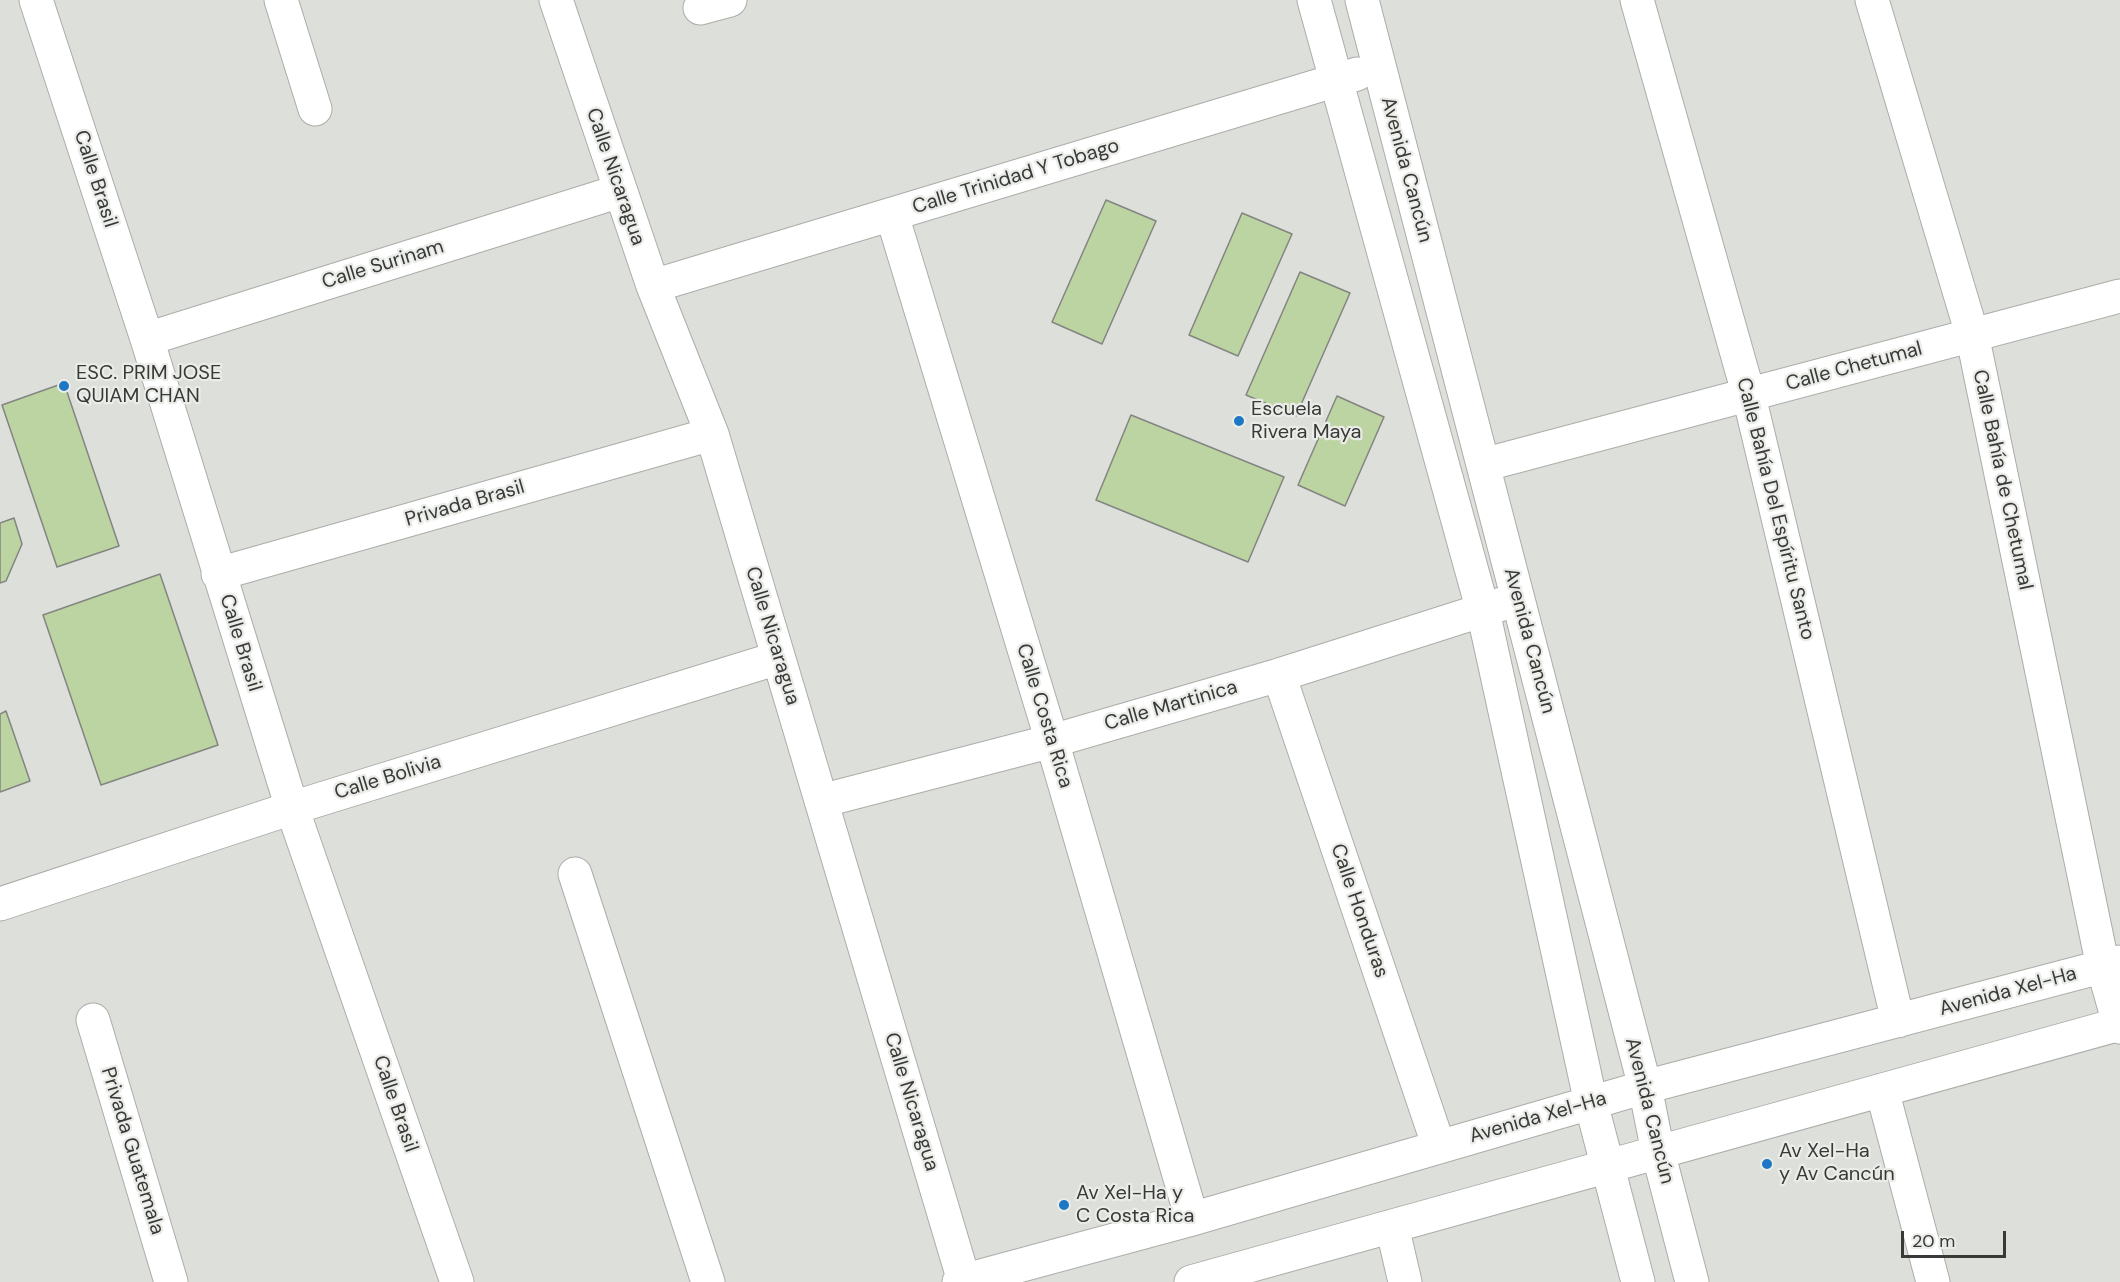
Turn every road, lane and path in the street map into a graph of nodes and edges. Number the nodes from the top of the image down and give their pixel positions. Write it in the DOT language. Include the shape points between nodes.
graph roads {
  1 [pos="36,0"];
  2 [pos="280,0"];
  3 [pos="556,0"];
  4 [pos="1314,0"];
  5 [pos="1362,0"];
  6 [pos="1637,0"];
  7 [pos="1872,0"];
  8 [pos="1379,68"];
  9 [pos="1336,79"];
  10 [pos="315,109"];
  11 [pos="620,191"];
  12 [pos="892,215"];
  13 [pos="653,286"];
  14 [pos="2120,296"];
  15 [pos="1972,334"];
  16 [pos="147,339"];
  17 [pos="1749,396"];
  18 [pos="712,434"];
  19 [pos="1483,465"];
  20 [pos="218,574"];
  21 [pos="1518,599"];
  22 [pos="1483,610"];
  23 [pos="778,658"];
  24 [pos="1279,675"];
  25 [pos="1052,741"];
  26 [pos="821,801"];
  27 [pos="292,808"];
  28 [pos="575,874"];
  29 [pos="0,904"];
  30 [pos="2111,965"];
  31 [pos="93,1020"];
  32 [pos="1898,1021"];
  33 [pos="2120,1025"];
  34 [pos="1645,1087"];
  35 [pos="1882,1090"];
  36 [pos="1591,1103"];
  37 [pos="1439,1147"];
  38 [pos="1658,1152"];
  39 [pos="1609,1165"];
  40 [pos="1192,1219"];
  41 [pos="1392,1226"];
  42 [pos="962,1281"];
  43 [pos="171,1282"];
  44 [pos="457,1282"];
  45 [pos="708,1282"];
  46 [pos="1191,1282"];
  47 [pos="1405,1282"];
  48 [pos="1638,1282"];
  49 [pos="1692,1282"];
  50 [pos="1933,1282"];
  1 -- 16 [label="street, Calle Brasil"];
  2 -- 10 [label="street"];
  3 -- 11 [label="street, Calle Nicaragua"];
  4 -- 9 [label="street, Avenida Cancún"];
  5 -- 8 [label="street, Avenida Cancún"];
  6 -- 17 [label="street, Calle Bahía Del Espíritu Santo"];
  7 -- 15 [label="street, Calle Bahía de Chetumal"];
  8 -- 9 [label="street, Calle Trinidad Y Tobago"];
  8 -- 19 [label="street, Avenida Cancún"];
  9 -- 12 [label="street, Calle Trinidad Y Tobago"];
  9 -- 22 [label="street, Avenida Cancún"];
  11 -- 13 [label="street, Calle Nicaragua"];
  11 -- 16 [label="street, Calle Surinam"];
  12 -- 13 [label="street, Calle Trinidad Y Tobago"];
  12 -- 25 [label="street, Calle Costa Rica"];
  13 -- 18 [label="street, Calle Nicaragua"];
  14 -- 15 [label="street, Calle Chetumal"];
  15 -- 17 [label="street, Calle Chetumal"];
  15 -- 30 [label="street, Calle Bahía de Chetumal"];
  16 -- 20 [label="street, Calle Brasil"];
  17 -- 19 [label="street, Calle Chetumal"];
  17 -- 32 [label="street, Calle Bahía Del Espíritu Santo"];
  18 -- 20 [label="street, Privada Brasil"];
  18 -- 23 [label="street, Calle Nicaragua"];
  19 -- 21 [label="street, Avenida Cancún"];
  20 -- 27 [label="street, Calle Brasil"];
  21 -- 22 [label="street, Calle Martinica"];
  21 -- 34 [label="street, Avenida Cancún"];
  22 -- 24 [label="street, Calle Martinica"];
  22 -- 36 [label="street, Avenida Cancún"];
  23 -- 26 [label="street, Calle Nicaragua"];
  23 -- 27 [label="street, Calle Bolivia"];
  24 -- 25 [label="street, Calle Martinica"];
  24 -- 37 [label="street, Calle Honduras"];
  25 -- 26 [label="street, Calle Martinica"];
  25 -- 40 [label="street, Calle Costa Rica"];
  26 -- 42 [label="street, Calle Nicaragua"];
  27 -- 29 [label="street, Calle Bolivia"];
  27 -- 44 [label="street, Calle Brasil"];
  28 -- 45 [label="street"];
  30 -- 32 [label="street, Avenida Xel-Ha"];
  30 -- 33 [label="street, Calle Bahía de Chetumal"];
  31 -- 43 [label="street, Privada Guatemala"];
  32 -- 34 [label="street, Avenida Xel-Ha"];
  33 -- 35 [label="street"];
  34 -- 36 [label="street, Avenida Xel-Ha"];
  34 -- 38 [label="street, Avenida Cancún"];
  35 -- 38 [label="street"];
  35 -- 50 [label="street"];
  36 -- 37 [label="street, Avenida Xel-Ha"];
  36 -- 39 [label="street, Avenida Cancún"];
  37 -- 40 [label="street, Avenida Xel-Ha"];
  38 -- 39 [label="street"];
  38 -- 49 [label="street, Avenida Cancún"];
  39 -- 41 [label="street"];
  39 -- 48 [label="street, Avenida Cancún"];
  40 -- 42 [label="street, Avenida Xel-Ha"];
  41 -- 46 [label="street"];
  41 -- 47 [label="street"];
}
